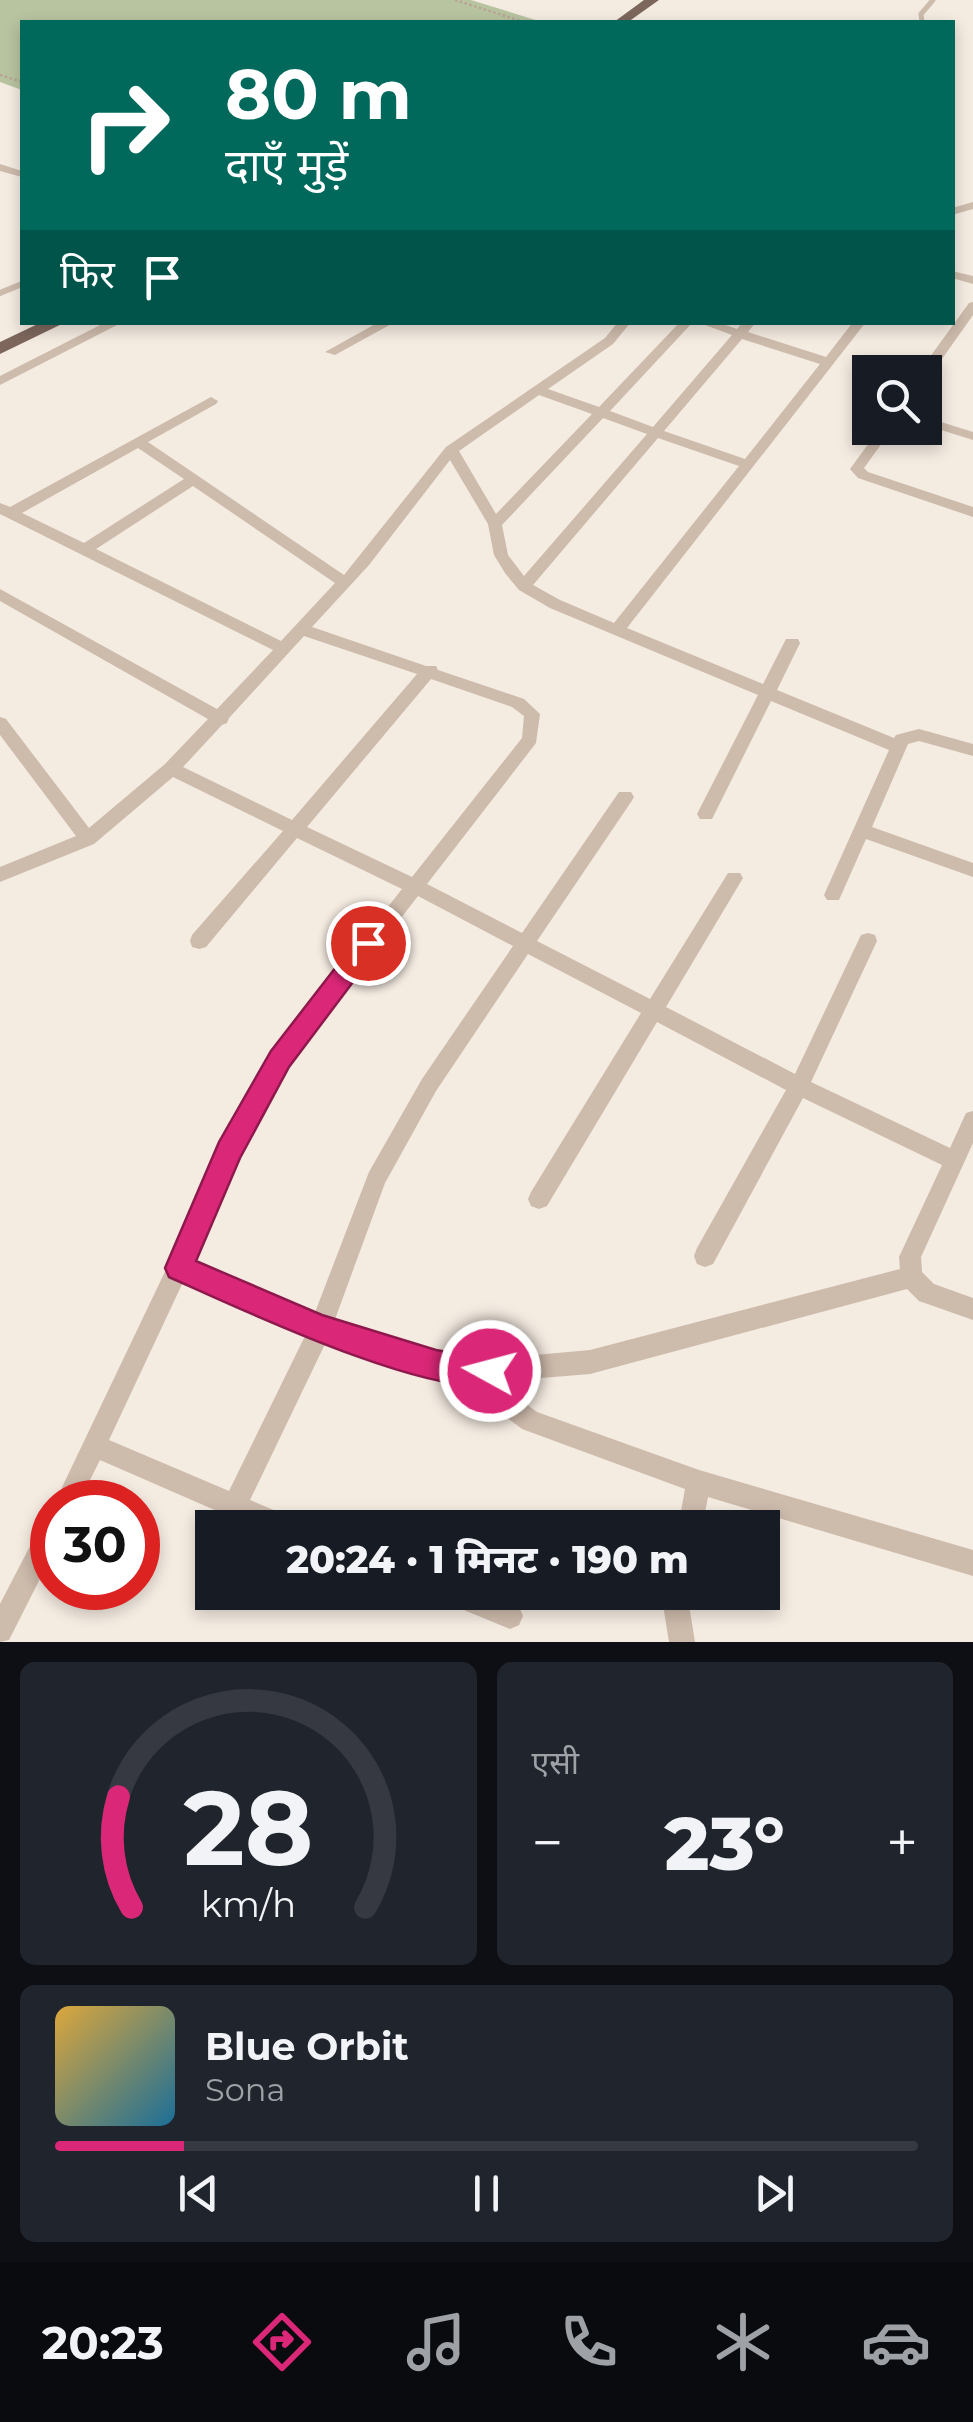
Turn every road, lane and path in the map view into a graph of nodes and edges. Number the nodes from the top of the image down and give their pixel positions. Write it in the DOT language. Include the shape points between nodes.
graph roads {
  1 [pos="455,0"];
  2 [pos="653,0"];
  3 [pos="672,0"];
  4 [pos="518,20"];
  5 [pos="623,20"];
  6 [pos="643,20"];
  7 [pos="973,306"];
  8 [pos="51,325"];
  9 [pos="111,325"];
  10 [pos="383,325"];
  11 [pos="622,325"];
  12 [pos="684,325"];
  13 [pos="858,325"];
  14 [pos="744,328"];
  15 [pos="0,349"];
  16 [pos="331,352"];
  17 [pos="938,355"];
  18 [pos="828,362"];
  19 [pos="0,381"];
  20 [pos="538,390"];
  21 [pos="211,400"];
  22 [pos="604,413"];
  23 [pos="942,426"];
  24 [pos="656,432"];
  25 [pos="973,436"];
  26 [pos="139,442"];
  27 [pos="874,445"];
  28 [pos="450,450"];
  29 [pos="748,465"];
  30 [pos="194,479"];
  31 [pos="6,511"];
  32 [pos="973,512"];
  33 [pos="495,524"];
  34 [pos="86,548"];
  35 [pos="344,582"];
  36 [pos="524,586"];
  37 [pos="0,594"];
  38 [pos="301,629"];
  39 [pos="617,630"];
  40 [pos="792,643"];
  41 [pos="285,649"];
  42 [pos="430,670"];
  43 [pos="770,692"];
  44 [pos="221,718"];
  45 [pos="0,724"];
  46 [pos="896,746"];
  47 [pos="973,750"];
  48 [pos="171,769"];
  49 [pos="624,796"];
  50 [pos="706,814"];
  51 [pos="295,829"];
  52 [pos="863,831"];
  53 [pos="88,839"];
  54 [pos="973,870"];
  55 [pos="0,876"];
  56 [pos="734,878"];
  57 [pos="412,885"];
  58 [pos="833,895"];
  59 [pos="198,940"];
  60 [pos="868,941"];
  61 [pos="523,943"];
  62 [pos="656,1010"];
  63 [pos="798,1086"];
  64 [pos="973,1120"];
  65 [pos="956,1161"];
  66 [pos="540,1199"];
  67 [pos="705,1256"];
  68 [pos="179,1268"];
  69 [pos="910,1277"];
  70 [pos="973,1310"];
  71 [pos="320,1330"];
  72 [pos="490,1371"];
  73 [pos="96,1446"];
  74 [pos="78,1480"];
  75 [pos="699,1482"];
  76 [pos="234,1507"];
  77 [pos="241,1510"];
  78 [pos="694,1510"];
  79 [pos="973,1563"];
  80 [pos="30,1572"];
  81 [pos="495,1610"];
  82 [pos="678,1610"];
  83 [pos="510,1616"];
  84 [pos="0,1630"];
  85 [pos="682,1642"];
  1 -- 4 [label="path"];
  2 -- 5 [label="main road"];
  3 -- 6 [label="main road"];
  7 -- 17 [label="street"];
  8 -- 15 [label="main road"];
  9 -- 19 [label="street"];
  10 -- 16 [label="street"];
  11 -- 20 [label="street"];
  12 -- 22 [label="street"];
  13 -- 18 [label="street"];
  14 -- 18 [label="street"];
  14 -- 24 [label="street"];
  18 -- 29 [label="street"];
  20 -- 22 [label="street"];
  20 -- 28 [label="street"];
  21 -- 26 [label="street"];
  22 -- 24 [label="street"];
  22 -- 33 [label="street"];
  23 -- 25 [label="street"];
  24 -- 29 [label="street"];
  24 -- 36 [label="street"];
  26 -- 30 [label="street"];
  26 -- 31 [label="street"];
  27 -- 32 [label="street" via="857,468 863,476"];
  28 -- 33 [label="street"];
  28 -- 35 [label="street"];
  29 -- 39 [label="street"];
  30 -- 34 [label="street"];
  30 -- 35 [label="street"];
  31 -- 34 [label="street"];
  33 -- 36 [label="street" via="501,554"];
  34 -- 41 [label="street"];
  35 -- 38 [label="street"];
  36 -- 39 [label="street"];
  37 -- 44 [label="street"];
  38 -- 41 [label="street"];
  38 -- 42 [label="street"];
  39 -- 43 [label="street"];
  40 -- 43 [label="street"];
  41 -- 44 [label="street"];
  42 -- 51 [label="street"];
  42 -- 57 [label="street" via="518,703 532,714 533,725 530,739"];
  43 -- 46 [label="street"];
  43 -- 50 [label="street"];
  44 -- 48 [label="street"];
  45 -- 53 [label="street"];
  46 -- 47 [label="street" via="919,734"];
  46 -- 52 [label="street"];
  48 -- 51 [label="street"];
  48 -- 53 [label="street"];
  49 -- 61 [label="street"];
  51 -- 57 [label="street"];
  51 -- 59 [label="street"];
  52 -- 54 [label="street"];
  52 -- 58 [label="street"];
  53 -- 55 [label="street"];
  56 -- 62 [label="street"];
  57 -- 61 [label="street"];
  57 -- 68 [label="street" via="280,1059 229,1151"];
  60 -- 63 [label="street"];
  61 -- 62 [label="street"];
  61 -- 71 [label="street" via="376,1179"];
  62 -- 63 [label="street"];
  62 -- 66 [label="street"];
  63 -- 65 [label="street"];
  63 -- 67 [label="street"];
  64 -- 65 [label="street"];
  65 -- 69 [label="street" via="910,1257"];
  68 -- 71 [label="street"];
  68 -- 73 [label="street"];
  69 -- 70 [label="street" via="927,1294"];
  69 -- 72 [label="street" via="590,1362"];
  71 -- 72 [label="street" via="436,1365"];
  71 -- 76 [label="street"];
  72 -- 75 [label="street" via="502,1400 530,1421"];
  73 -- 74 [label="street"];
  73 -- 76 [label="street"];
  75 -- 78 [label="street"];
  75 -- 79 [label="street"];
  76 -- 77 [label="street"];
  80 -- 84 [label="street"];
  81 -- 83 [label="street"];
  82 -- 85 [label="street"];
}
